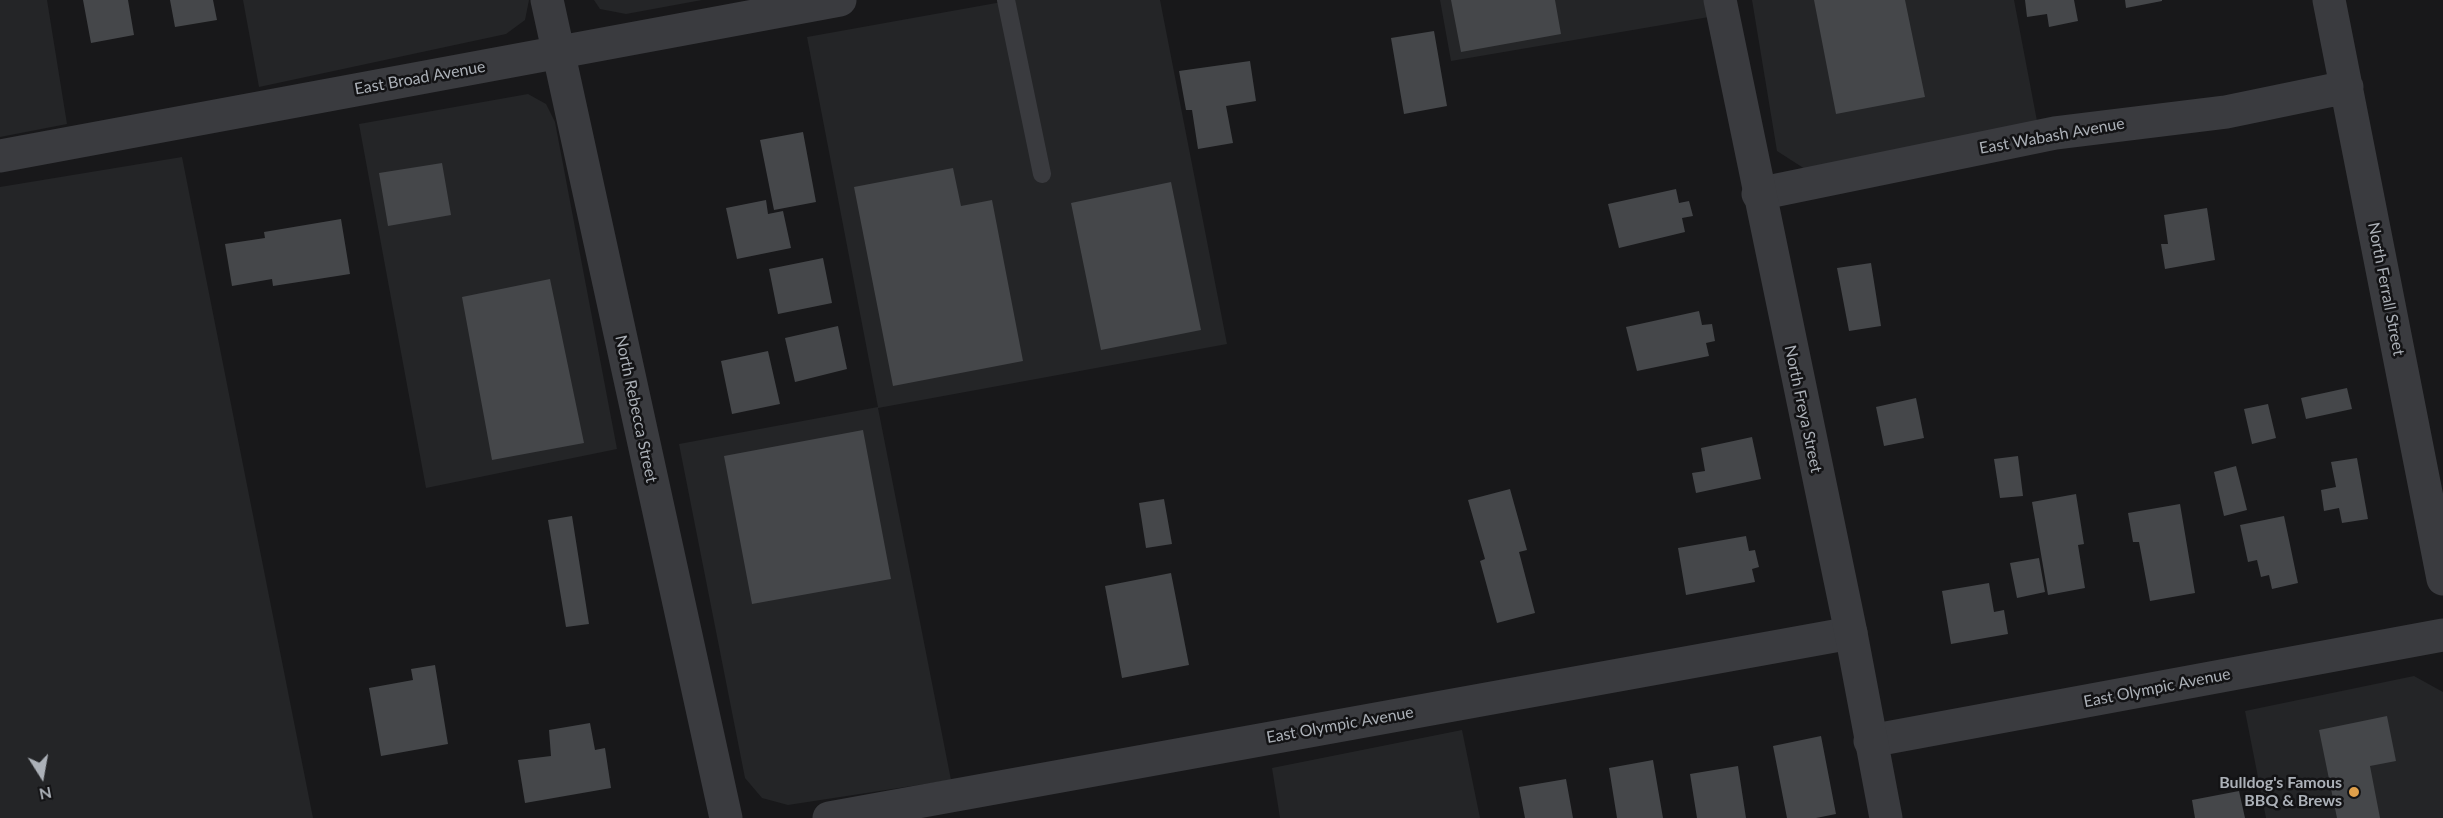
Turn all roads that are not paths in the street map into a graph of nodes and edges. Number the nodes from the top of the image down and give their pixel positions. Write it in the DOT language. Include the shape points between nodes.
graph roads {
  1 [pos="547,0"];
  2 [pos="840,0"];
  3 [pos="1006,0"];
  4 [pos="1720,0"];
  5 [pos="2329,0"];
  6 [pos="558,52"];
  7 [pos="2347,87"];
  8 [pos="0,156"];
  9 [pos="1042,174"];
  10 [pos="1758,194"];
  11 [pos="2443,579"];
  12 [pos="1851,633"];
  13 [pos="2443,635"];
  14 [pos="1870,741"];
  15 [pos="726,818"];
  16 [pos="829,818"];
  17 [pos="1886,818"];
  1 -- 6 [label="street, North Rebecca Street"];
  2 -- 6 [label="street, East Broad Avenue"];
  3 -- 9 [label="lane"];
  4 -- 10 [label="street, North Freya Street"];
  5 -- 7 [label="street, North Ferrall Street"];
  6 -- 8 [label="street, East Broad Avenue"];
  6 -- 15 [label="street, North Rebecca Street"];
  7 -- 10 [label="street, East Wabash Avenue" via="2226,112 2055,133"];
  7 -- 11 [label="street, North Ferrall Street"];
  10 -- 12 [label="street, North Freya Street"];
  12 -- 14 [label="street, North Freya Street"];
  12 -- 16 [label="street, East Olympic Avenue"];
  13 -- 14 [label="street, East Olympic Avenue"];
  14 -- 17 [label="street, North Freya Street"];
}
